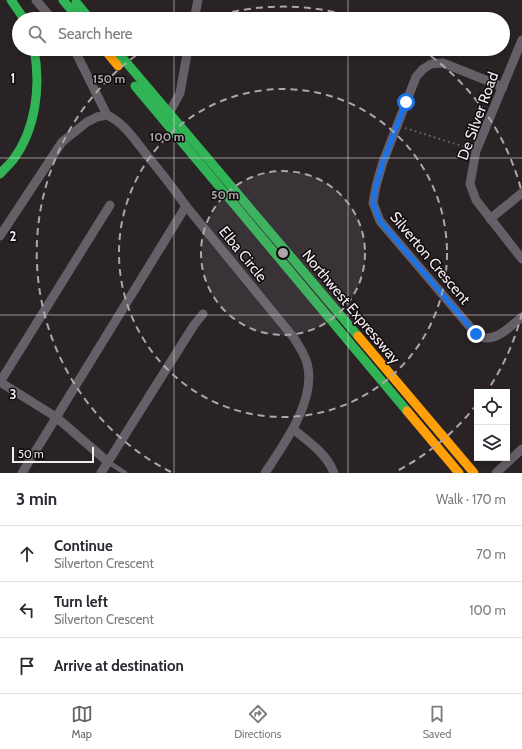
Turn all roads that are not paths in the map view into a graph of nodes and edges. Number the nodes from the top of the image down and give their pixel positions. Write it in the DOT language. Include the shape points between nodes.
graph roads {
  1 [pos="12,0"];
  2 [pos="36,0"];
  3 [pos="63,0"];
  4 [pos="74,0"];
  5 [pos="198,0"];
  6 [pos="20,12"];
  7 [pos="46,12"];
  8 [pos="73,12"];
  9 [pos="84,12"];
  10 [pos="195,12"];
  11 [pos="522,42"];
  12 [pos="35,56"];
  13 [pos="78,56"];
  14 [pos="110,56"];
  15 [pos="121,56"];
  16 [pos="187,56"];
  17 [pos="503,87"];
  18 [pos="169,113"];
  19 [pos="107,115"];
  20 [pos="0,174"];
  21 [pos="522,193"];
  22 [pos="110,205"];
  23 [pos="186,206"];
  24 [pos="490,219"];
  25 [pos="0,236"];
  26 [pos="522,259"];
  27 [pos="203,314"];
  28 [pos="522,317"];
  29 [pos="0,382"];
  30 [pos="56,417"];
  31 [pos="294,429"];
  32 [pos="522,449"];
  33 [pos="108,462"];
  34 [pos="22,473"];
  35 [pos="101,473"];
  36 [pos="125,473"];
  37 [pos="266,473"];
  38 [pos="334,473"];
  39 [pos="459,473"];
  40 [pos="474,473"];
  41 [pos="496,473"];
  1 -- 6 [label="main road"];
  2 -- 7 [label="street"];
  3 -- 8 [label="main road"];
  4 -- 9 [label="main road"];
  5 -- 10 [label="street"];
  11 -- 17 [label="street, De Silver Road"];
  12 -- 20 [label="main road" via="38,78 28,131 13,160"];
  13 -- 19 [label="street"];
  14 -- 39 [label="main road, Northwest Expressway"];
  15 -- 18 [label="main road, Northwest Expressway"];
  16 -- 18 [label="street" via="180,93"];
  17 -- 24 [label="street, De Silver Road" via="476,151 470,184 476,200"];
  17 -- 28 [label="street, Silverton Crescent" via="443,63 431,64 423,69 416,78 383,162 373,203 380,221 476,334 484,338 494,336 507,330"];
  18 -- 40 [label="main road, Northwest Expressway"];
  19 -- 23 [label="street, Elba Circle" via="126,130"];
  19 -- 25 [label="street" via="87,122 62,142"];
  21 -- 24 [label="street"];
  22 -- 29 [label="street"];
  23 -- 30 [label="street"];
  23 -- 31 [label="street, Elba Circle" via="303,351 308,364 308,381 305,404"];
  24 -- 26 [label="street, De Silver Road"];
  27 -- 33 [label="street"];
  29 -- 30 [label="street"];
  30 -- 33 [label="street"];
  30 -- 34 [label="street"];
  31 -- 37 [label="street, Elba Circle"];
  31 -- 38 [label="street" via="324,457"];
  32 -- 41 [label="street"];
  33 -- 35 [label="street"];
  33 -- 36 [label="lane"];
}
